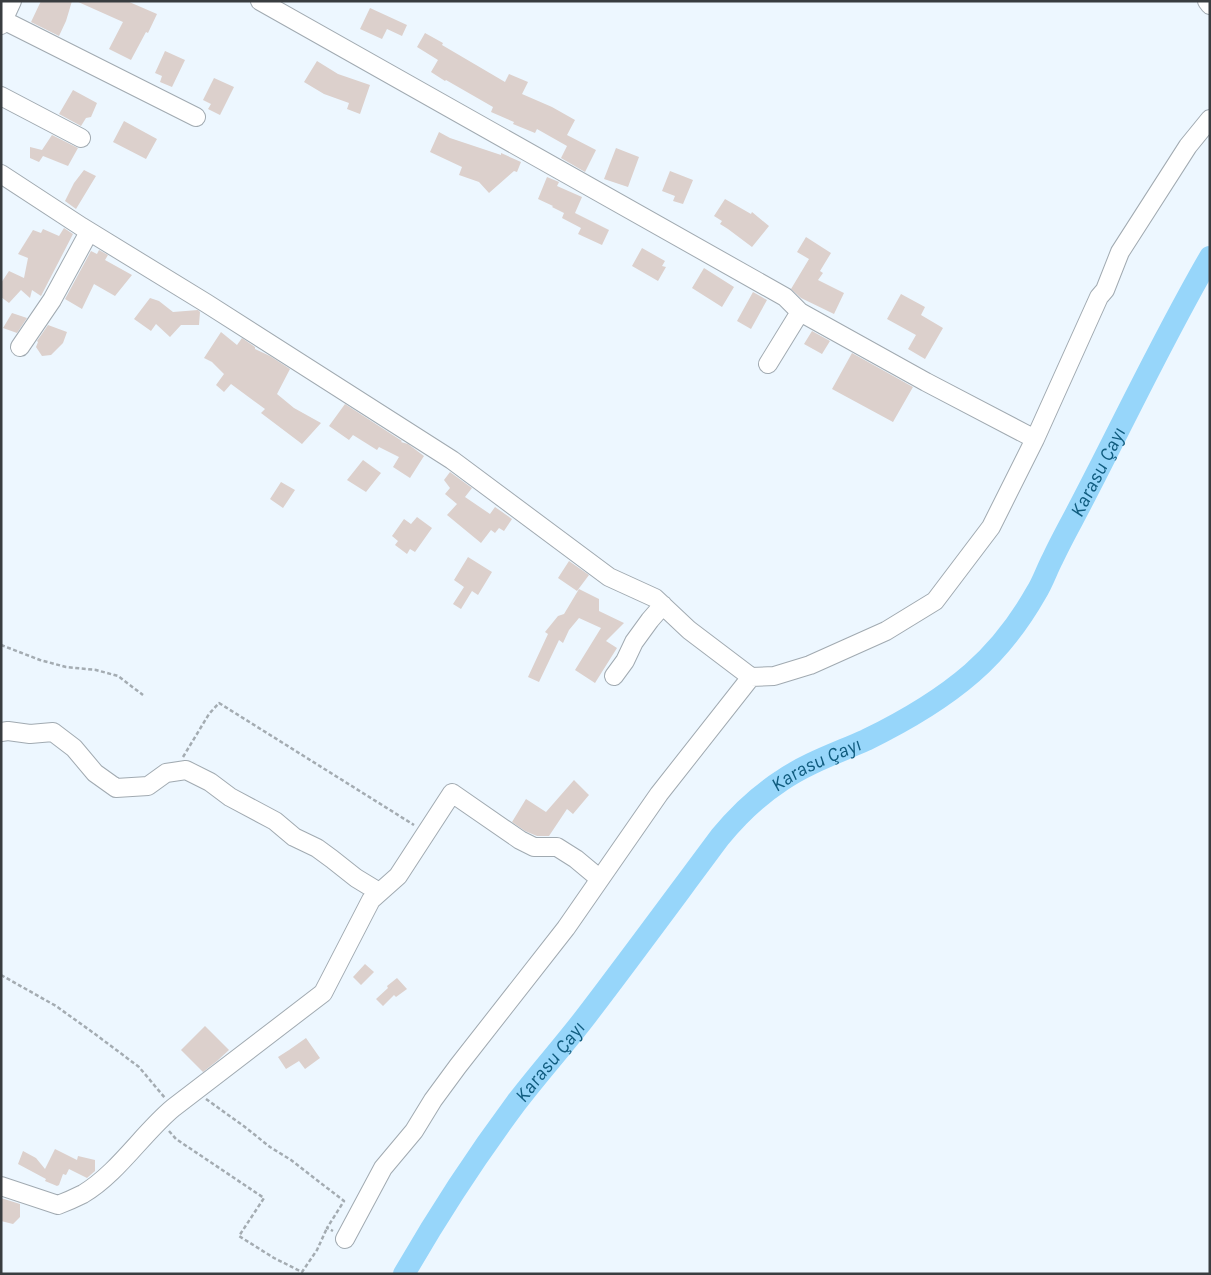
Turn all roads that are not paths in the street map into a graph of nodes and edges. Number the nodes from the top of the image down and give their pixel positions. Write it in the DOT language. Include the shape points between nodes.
graph roads {
  1 [pos="12,1"];
  2 [pos="260,1"];
  3 [pos="1207,1"];
  4 [pos="1210,5"];
  5 [pos="2,23"];
  6 [pos="1,96"];
  7 [pos="196,117"];
  8 [pos="1210,119"];
  9 [pos="81,138"];
  10 [pos="1,174"];
  11 [pos="89,232"];
  12 [pos="800,312"];
  13 [pos="20,347"];
  14 [pos="768,364"];
  15 [pos="1035,439"];
  16 [pos="663,605"];
  17 [pos="614,676"];
  18 [pos="751,677"];
  19 [pos="1,732"];
  20 [pos="600,879"];
  21 [pos="380,892"];
  22 [pos="1,1186"];
  23 [pos="344,1240"];
  1 -- 5 [label="street"];
  2 -- 12 [label="street" via="784,296"];
  3 -- 4 [label="street"];
  5 -- 7 [label="street"];
  6 -- 9 [label="street"];
  8 -- 15 [label="street" via="1188,146 1120,252"];
  10 -- 11 [label="street"];
  11 -- 13 [label="street" via="52,300"];
  11 -- 16 [label="street" via="452,460 608,577 655,598"];
  12 -- 14 [label="street"];
  12 -- 15 [label="street"];
  15 -- 18 [label="street" via="991,526 935,601 886,631 810,665 774,676"];
  16 -- 17 [label="street" via="634,642"];
  16 -- 18 [label="street" via="689,630"];
  18 -- 20 [label="street" via="659,794"];
  19 -- 21 [label="street" via="53,732 74,748 95,773 116,788 148,786 166,773 186,770 275,821 294,837 317,848"];
  20 -- 21 [label="street" via="557,842 534,847 452,793 398,876"];
  20 -- 23 [label="street" via="433,1100 414,1131 383,1168"];
  21 -- 22 [label="street" via="371,900 324,993 173,1108 105,1176 83,1193 58,1205"];
}
